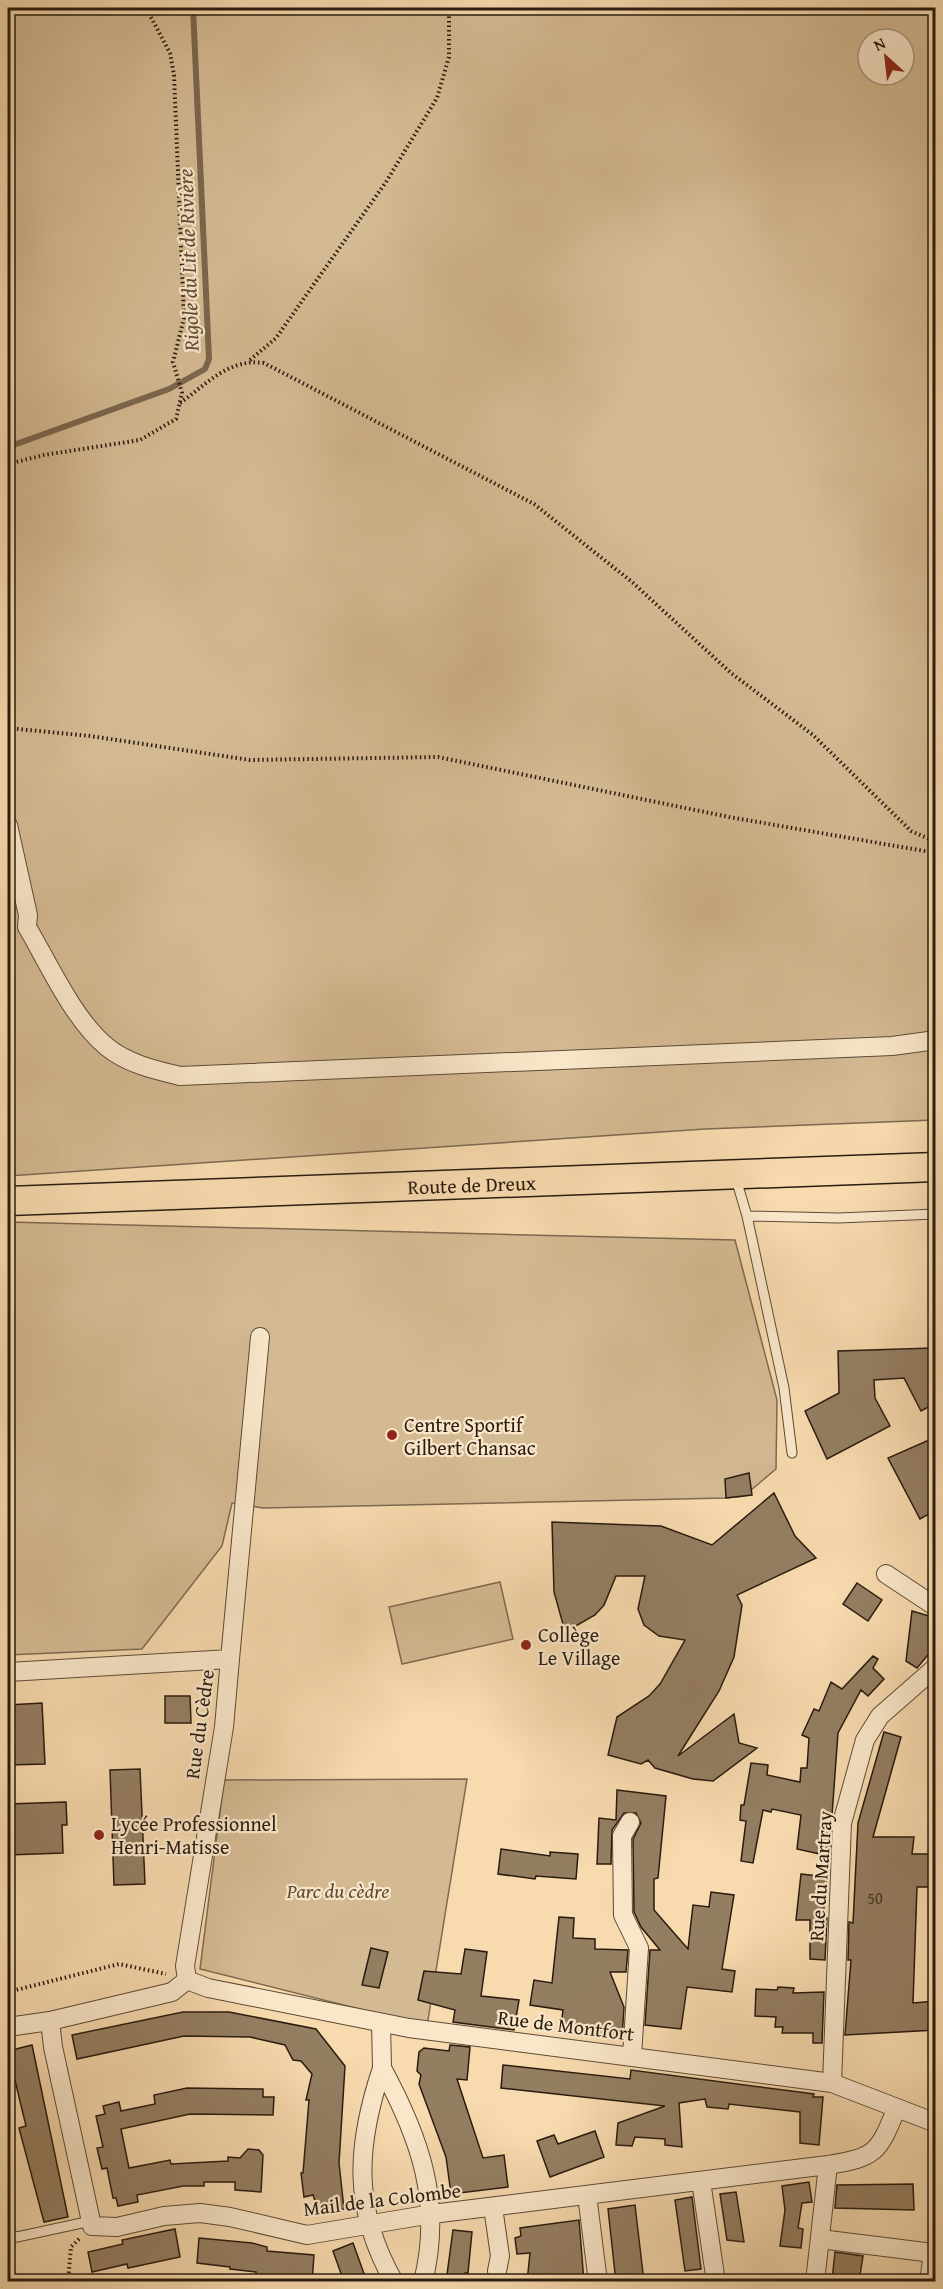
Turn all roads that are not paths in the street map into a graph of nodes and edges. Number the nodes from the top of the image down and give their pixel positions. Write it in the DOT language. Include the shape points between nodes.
graph roads {
  1 [pos="8,825"];
  2 [pos="936,1040"];
  3 [pos="936,1167"];
  4 [pos="734,1174"];
  5 [pos="8,1201"];
  6 [pos="936,1214"];
  7 [pos="747,1216"];
  8 [pos="260,1337"];
  9 [pos="792,1453"];
  10 [pos="886,1574"];
  11 [pos="936,1607"];
  12 [pos="230,1659"];
  13 [pos="936,1667"];
  14 [pos="8,1672"];
  15 [pos="630,1822"];
  16 [pos="187,1980"];
  17 [pos="50,2021"];
  18 [pos="381,2023"];
  19 [pos="8,2027"];
  20 [pos="632,2056"];
  21 [pos="382,2068"];
  22 [pos="832,2083"];
  23 [pos="896,2110"];
  24 [pos="936,2123"];
  25 [pos="828,2165"];
  26 [pos="701,2181"];
  27 [pos="587,2195"];
  28 [pos="493,2207"];
  29 [pos="432,2214"];
  30 [pos="92,2224"];
  31 [pos="370,2225"];
  32 [pos="8,2234"];
  33 [pos="820,2239"];
  34 [pos="497,2271"];
  35 [pos="394,2282"];
  36 [pos="423,2282"];
  37 [pos="598,2282"];
  38 [pos="716,2282"];
  39 [pos="815,2282"];
  40 [pos="929,2282"];
  1 -- 2 [label="street" via="28,915 27,927 86,1025 108,1048 153,1070 180,1076 892,1046"];
  3 -- 4 [label="main road, Route de Dreux"];
  4 -- 5 [label="main road, Route de Dreux"];
  4 -- 7 [label="lane"];
  6 -- 7 [label="lane"];
  7 -- 9 [label="lane" via="784,1388"];
  8 -- 12 [label="street"];
  10 -- 11 [label="street"];
  12 -- 14 [label="street, Rue du Cèdre"];
  12 -- 16 [label="street, Rue du Cèdre" via="224,1727 185,1966"];
  13 -- 22 [label="street, Rue du Martray" via="880,1716 865,1740 843,1823"];
  15 -- 20 [label="street" via="622,1836 623,1915 639,1948"];
  16 -- 17 [label="street" via="172,1992"];
  16 -- 18 [label="street, Rue de Montfort" via="208,1988"];
  17 -- 19 [label="street"];
  17 -- 30 [label="street" via="52,2047"];
  18 -- 20 [label="street, Rue de Montfort"];
  18 -- 21 [label="street"];
  20 -- 22 [label="street, Rue de Montfort"];
  21 -- 29 [label="street" via="402,2104 420,2151"];
  21 -- 31 [label="street" via="362,2144"];
  22 -- 23 [label="street, Rue de Montfort"];
  23 -- 24 [label="street, Rue de Montfort"];
  23 -- 25 [label="street, Mail de la Colombe" via="885,2137 870,2155"];
  25 -- 26 [label="street, Mail de la Colombe"];
  25 -- 33 [label="street"];
  26 -- 27 [label="street, Mail de la Colombe"];
  26 -- 38 [label="street"];
  27 -- 28 [label="street, Mail de la Colombe"];
  27 -- 37 [label="street"];
  28 -- 29 [label="street, Mail de la Colombe"];
  28 -- 34 [label="street" via="500,2256"];
  29 -- 31 [label="street, Mail de la Colombe"];
  29 -- 36 [label="street"];
  30 -- 31 [label="street, Mail de la Colombe" via="117,2227 164,2216 200,2213 308,2235"];
  30 -- 32 [label="lane" via="17,2237"];
  31 -- 35 [label="street"];
  33 -- 39 [label="street"];
  33 -- 40 [label="street" via="933,2253"];
}
